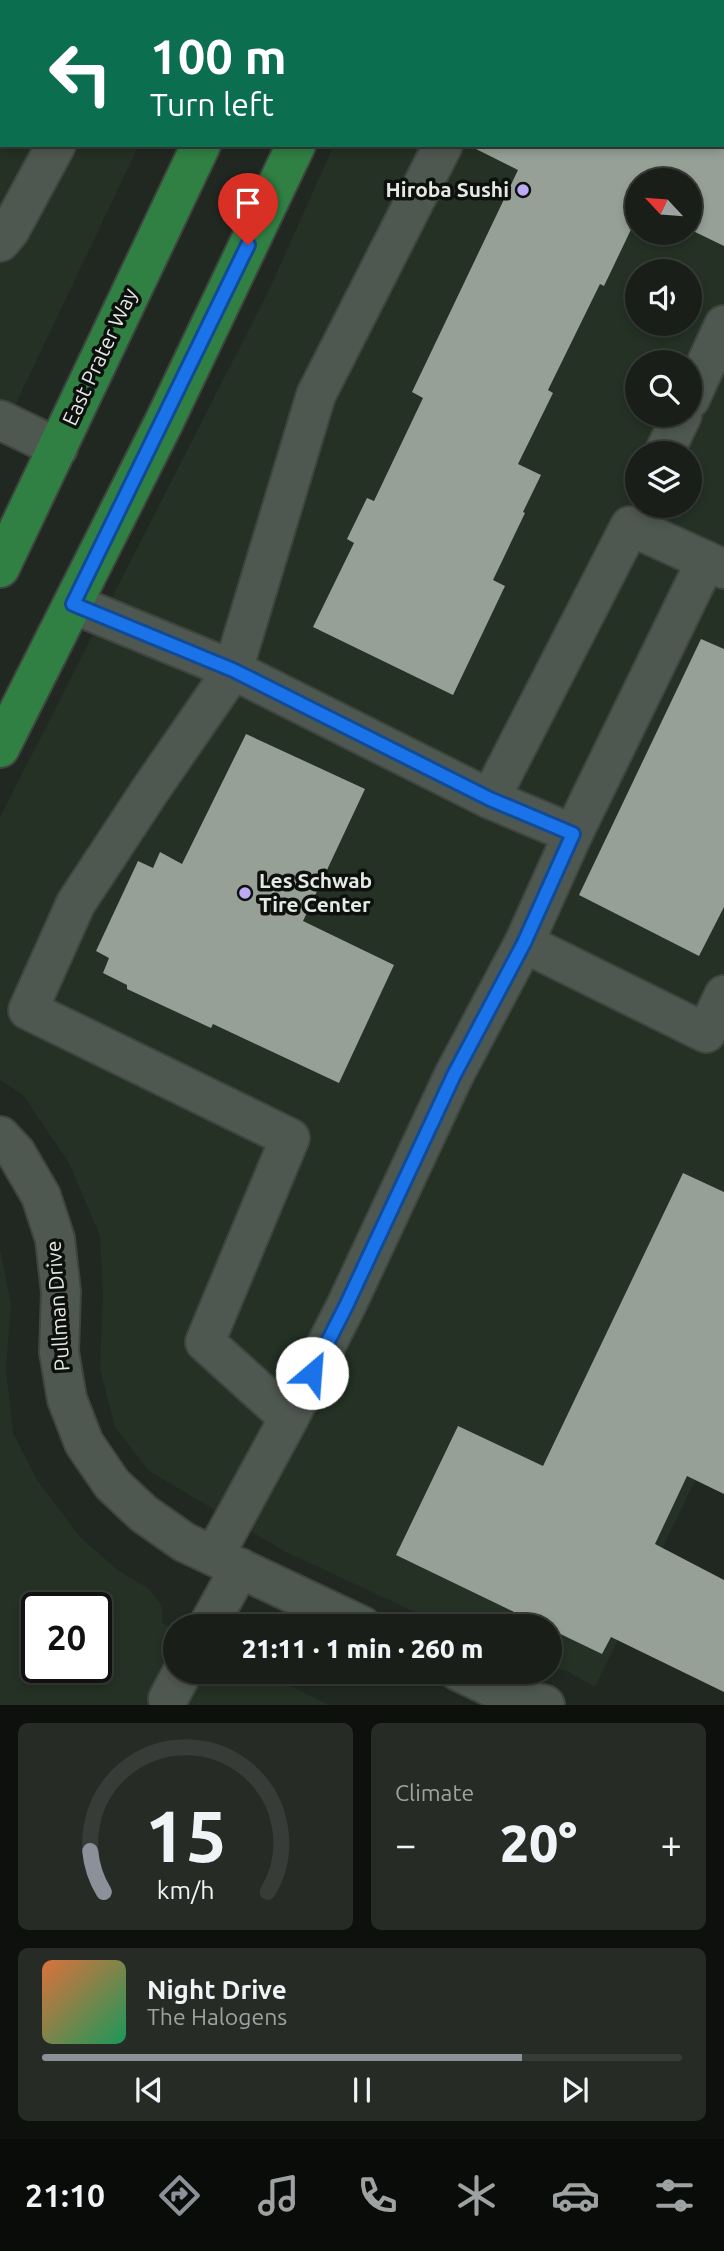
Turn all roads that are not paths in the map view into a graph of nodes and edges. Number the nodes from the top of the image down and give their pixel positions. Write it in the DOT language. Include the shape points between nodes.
graph roads {
  1 [pos="55,147"];
  2 [pos="200,147"];
  3 [pos="295,147"];
  4 [pos="442,147"];
  5 [pos="0,242"];
  6 [pos="724,326"];
  7 [pos="702,373"];
  8 [pos="0,419"];
  9 [pos="58,448"];
  10 [pos="633,518"];
  11 [pos="637,518"];
  12 [pos="715,565"];
  13 [pos="0,568"];
  14 [pos="73,604"];
  15 [pos="233,670"];
  16 [pos="0,748"];
  17 [pos="490,799"];
  18 [pos="573,834"];
  19 [pos="524,943"];
  20 [pos="724,995"];
  21 [pos="0,1136"];
  22 [pos="289,1418"];
  23 [pos="227,1562"];
  24 [pos="212,1614"];
  25 [pos="337,1614"];
  26 [pos="485,1684"];
  27 [pos="522,1702"];
  1 -- 5 [label="street"];
  2 -- 9 [label="main road, East Prater Way"];
  3 -- 14 [label="main road"];
  4 -- 15 [label="street" via="316,395"];
  6 -- 7 [label="street"];
  8 -- 9 [label="street"];
  9 -- 13 [label="main road, East Prater Way"];
  10 -- 17 [label="street"];
  11 -- 12 [label="street"];
  12 -- 18 [label="street"];
  14 -- 15 [label="street"];
  14 -- 16 [label="main road"];
  15 -- 17 [label="street"];
  15 -- 22 [label="street" via="76,903 28,1010 290,1138 205,1342"];
  17 -- 18 [label="street"];
  18 -- 19 [label="street"];
  19 -- 20 [label="street" via="706,1033"];
  19 -- 22 [label="street" via="454,1075"];
  21 -- 23 [label="street, Pullman Drive" via="16,1153 41,1196 55,1239 62,1375 84,1443 112,1484 144,1514 184,1542"];
  22 -- 23 [label="street"];
  23 -- 24 [label="street"];
  23 -- 25 [label="street, Pullman Drive"];
  26 -- 27 [label="street"];
}
